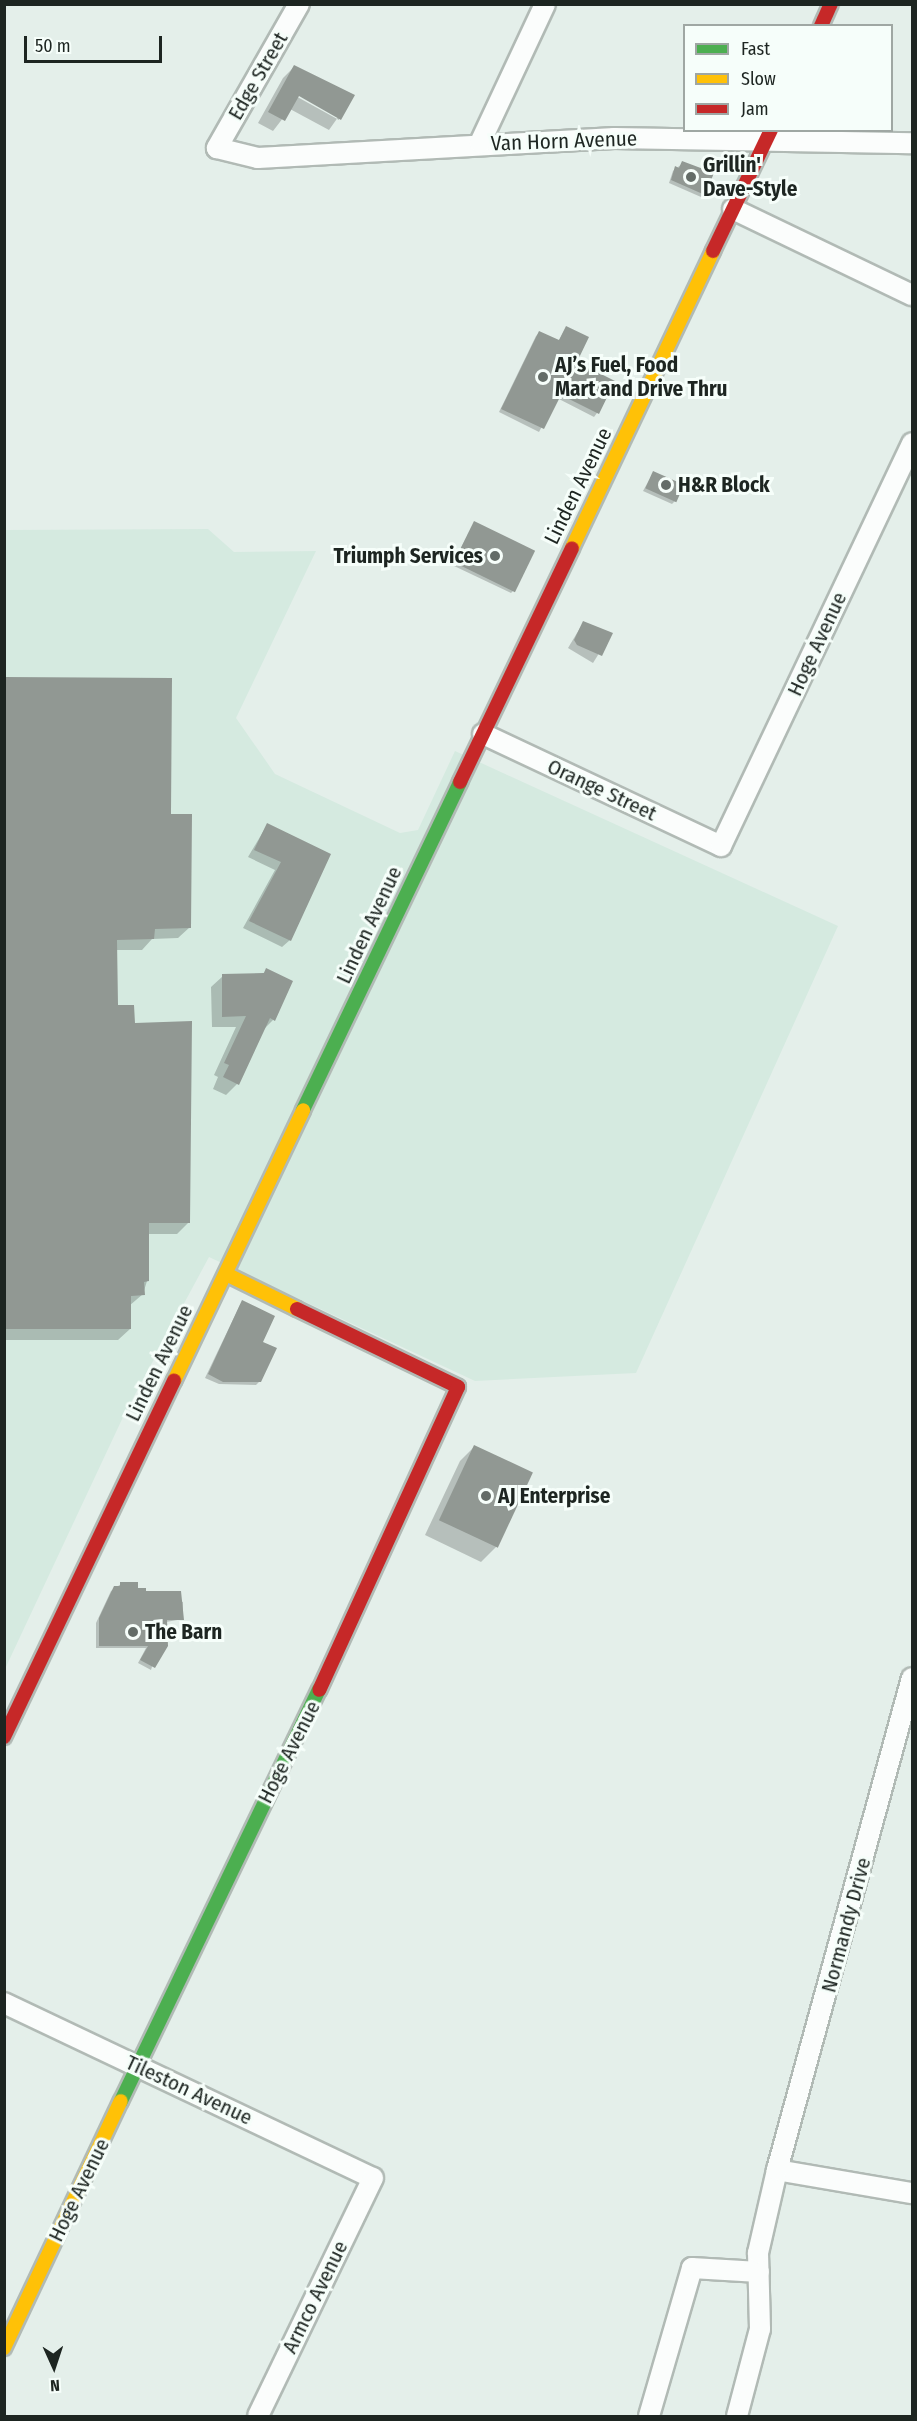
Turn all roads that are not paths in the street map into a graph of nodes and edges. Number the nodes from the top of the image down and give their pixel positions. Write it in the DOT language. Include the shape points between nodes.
graph roads {
  1 [pos="299,4"];
  2 [pos="545,4"];
  3 [pos="831,4"];
  4 [pos="822,24"];
  5 [pos="768,136"];
  6 [pos="912,143"];
  7 [pos="480,144"];
  8 [pos="217,148"];
  9 [pos="734,209"];
  10 [pos="912,295"];
  11 [pos="912,443"];
  12 [pos="483,734"];
  13 [pos="721,846"];
  14 [pos="226,1274"];
  15 [pos="912,1678"];
  16 [pos="4,1737"];
  17 [pos="4,2003"];
  18 [pos="140,2066"];
  19 [pos="777,2170"];
  20 [pos="373,2178"];
  21 [pos="912,2193"];
  22 [pos="759,2272"];
  23 [pos="4,2348"];
  24 [pos="258,2416"];
  25 [pos="649,2416"];
  26 [pos="737,2416"];
  1 -- 8 [label="street, Edge Street"];
  2 -- 7 [label="street"];
  3 -- 4 [label="street"];
  5 -- 6 [label="street, Van Horn Avenue"];
  5 -- 7 [label="street, Van Horn Avenue"];
  5 -- 9 [label="street, Linden Avenue"];
  7 -- 8 [label="street, Van Horn Avenue" via="258,158"];
  9 -- 10 [label="street"];
  9 -- 12 [label="street, Linden Avenue"];
  11 -- 13 [label="street, Hoge Avenue"];
  12 -- 13 [label="street, Orange Street"];
  12 -- 14 [label="street, Linden Avenue"];
  14 -- 16 [label="street, Linden Avenue"];
  14 -- 18 [label="street, Hoge Avenue" via="458,1387 322,1685 242,1844"];
  15 -- 19 [label="street, Normandy Drive"];
  17 -- 18 [label="street, Tileston Avenue"];
  18 -- 20 [label="street, Tileston Avenue"];
  18 -- 23 [label="street, Hoge Avenue"];
  19 -- 21 [label="street"];
  19 -- 22 [label="street, Normandy Drive" via="758,2253"];
  20 -- 24 [label="street, Armco Avenue"];
  22 -- 25 [label="street" via="692,2268"];
  22 -- 26 [label="street, Normandy Drive" via="760,2329"];
}
